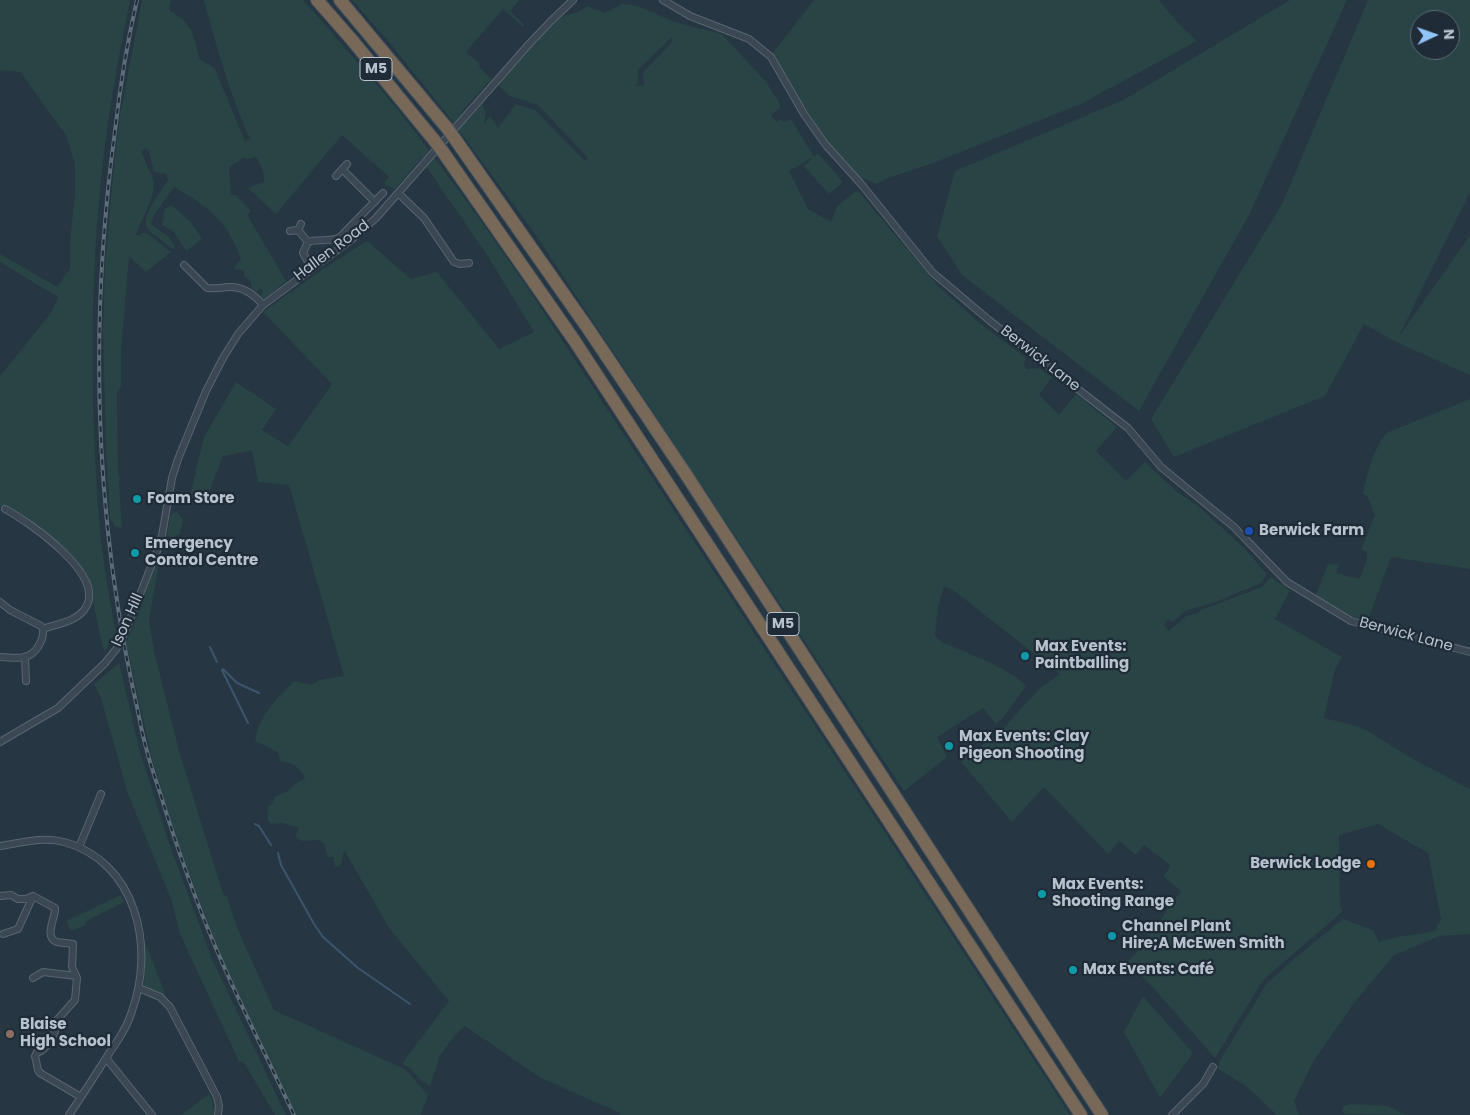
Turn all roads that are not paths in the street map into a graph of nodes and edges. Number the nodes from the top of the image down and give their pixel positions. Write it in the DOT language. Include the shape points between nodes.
graph roads {
  1 [pos="316,0"];
  2 [pos="340,0"];
  3 [pos="573,0"];
  4 [pos="662,0"];
  5 [pos="336,176"];
  6 [pos="382,193"];
  7 [pos="398,193"];
  8 [pos="375,202"];
  9 [pos="290,231"];
  10 [pos="308,242"];
  11 [pos="469,263"];
  12 [pos="184,265"];
  13 [pos="312,269"];
  14 [pos="263,305"];
  15 [pos="5,509"];
  16 [pos="160,541"];
  17 [pos="0,602"];
  18 [pos="43,629"];
  19 [pos="1470,652"];
  20 [pos="0,657"];
  21 [pos="25,657"];
  22 [pos="26,681"];
  23 [pos="0,742"];
  24 [pos="101,794"];
  25 [pos="0,846"];
  26 [pos="79,847"];
  27 [pos="0,896"];
  28 [pos="33,896"];
  29 [pos="3,934"];
  30 [pos="76,976"];
  31 [pos="33,978"];
  32 [pos="139,988"];
  33 [pos="106,1058"];
  34 [pos="1213,1067"];
  35 [pos="81,1097"];
  36 [pos="69,1115"];
  37 [pos="152,1115"];
  38 [pos="218,1115"];
  39 [pos="1081,1115"];
  40 [pos="1102,1115"];
  41 [pos="1172,1115"];
  1 -- 39 [label="highway, M5, bridge" via="434,140 574,340"];
  2 -- 40 [label="highway, M5, bridge" via="447,128 589,330"];
  3 -- 7 [label="street, Hallen Road" via="530,43"];
  4 -- 19 [label="street, Berwick Lane" via="690,16 749,39 771,57 825,144 932,272 1128,428 1161,467 1234,527 1287,582 1351,621"];
  5 -- 8 [label="street" via="344,167"];
  6 -- 8 [label="street"];
  7 -- 11 [label="street" via="424,218 454,262"];
  7 -- 13 [label="street, Hallen Road" via="365,228"];
  8 -- 10 [label="street" via="340,237"];
  9 -- 10 [label="street" via="299,227"];
  10 -- 13 [label="street" via="303,253"];
  12 -- 14 [label="street" via="207,288 246,290"];
  13 -- 14 [label="street, Hallen Road"];
  14 -- 16 [label="street, Hallen Road" via="238,334 206,391 172,478"];
  15 -- 18 [label="street" via="65,553 84,577 89,598 84,611 73,619"];
  16 -- 23 [label="street, Ison Hill, bridge" via="117,648 58,708"];
  17 -- 18 [label="street"];
  18 -- 21 [label="street" via="35,651"];
  20 -- 21 [label="street"];
  21 -- 22 [label="street"];
  24 -- 26 [label="street"];
  25 -- 26 [label="street" via="47,840"];
  26 -- 32 [label="street" via="109,867 130,900 141,946"];
  27 -- 28 [label="street" via="11,895 18,899"];
  28 -- 29 [label="street" via="18,929"];
  28 -- 30 [label="street" via="55,908 50,934 56,942 73,944 72,967"];
  30 -- 31 [label="street" via="43,972"];
  30 -- 35 [label="street" via="75,1000 57,1020 58,1028 35,1056 40,1073"];
  32 -- 33 [label="street" via="132,1013"];
  32 -- 38 [label="street" via="160,997 170,1006 216,1097"];
  33 -- 35 [label="street"];
  33 -- 37 [label="street"];
  34 -- 41 [label="street" via="1203,1084"];
  35 -- 36 [label="street"];
}
